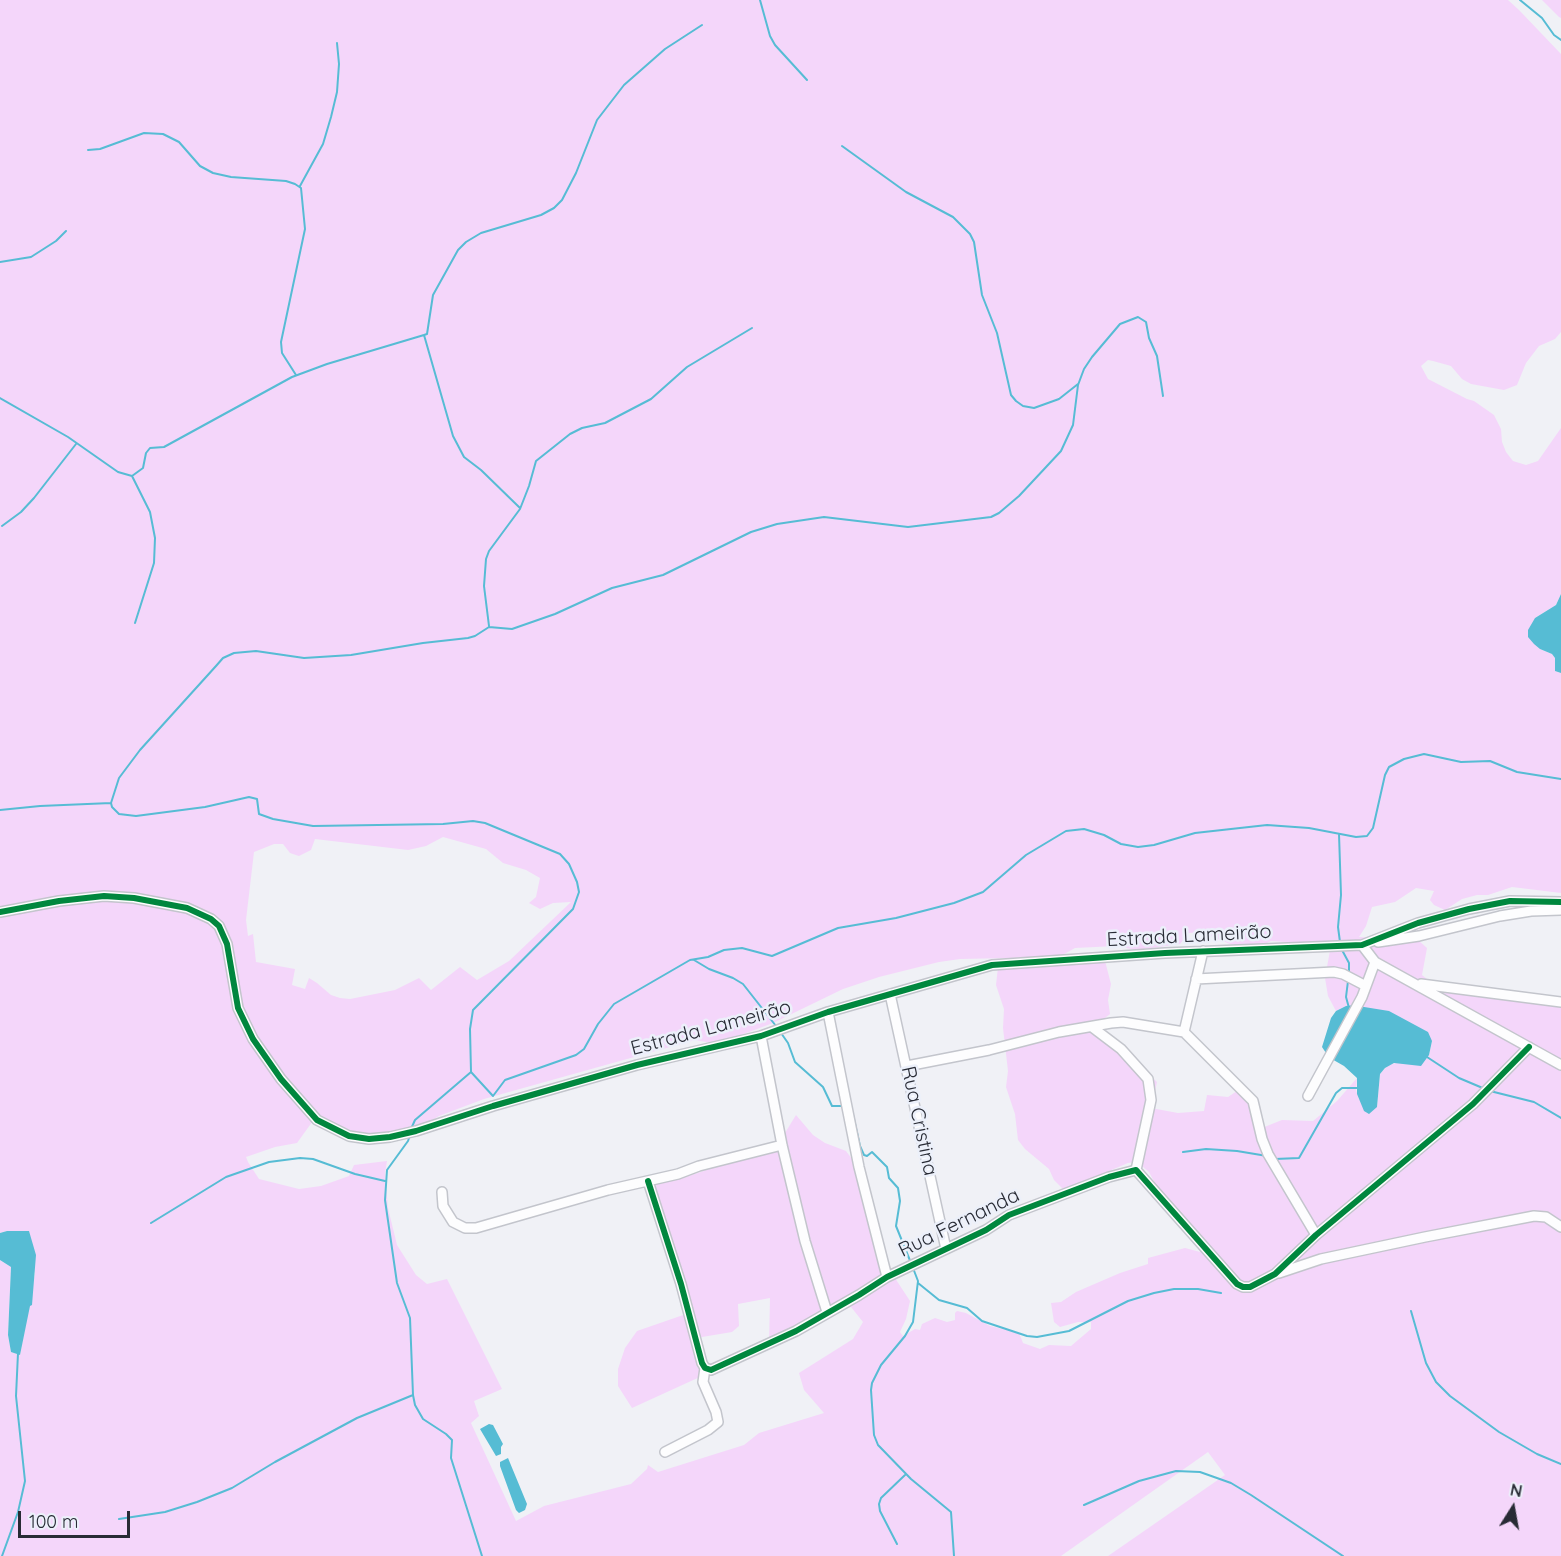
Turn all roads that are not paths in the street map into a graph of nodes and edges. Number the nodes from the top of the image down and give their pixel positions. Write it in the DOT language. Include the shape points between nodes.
graph roads {
  1 [pos="1561,902"];
  2 [pos="1561,910"];
  3 [pos="0,912"];
  4 [pos="1365,944"];
  5 [pos="1203,951"];
  6 [pos="1375,962"];
  7 [pos="1196,979"];
  8 [pos="1416,984"];
  9 [pos="1366,987"];
  10 [pos="890,994"];
  11 [pos="1561,1002"];
  12 [pos="828,1012"];
  13 [pos="1092,1027"];
  14 [pos="1184,1032"];
  15 [pos="761,1036"];
  16 [pos="1529,1047"];
  17 [pos="1561,1065"];
  18 [pos="906,1066"];
  19 [pos="1308,1096"];
  20 [pos="782,1145"];
  21 [pos="1136,1170"];
  22 [pos="648,1181"];
  23 [pos="442,1192"];
  24 [pos="1561,1227"];
  25 [pos="1316,1234"];
  26 [pos="946,1249"];
  27 [pos="1275,1274"];
  28 [pos="887,1277"];
  29 [pos="827,1312"];
  30 [pos="710,1369"];
  31 [pos="665,1452"];
  1 -- 4 [label="street, Estrada Lameirão" via="1510,901 1469,909"];
  2 -- 4 [label="street" via="1520,912 1395,941"];
  3 -- 15 [label="street, Estrada Lameirão" via="104,896 187,908 211,919 224,934 238,1008 253,1039 280,1079 317,1119 349,1136 369,1139 416,1131 637,1065"];
  4 -- 5 [label="street, Estrada Lameirão"];
  4 -- 6 [label="street"];
  5 -- 7 [label="street"];
  5 -- 10 [label="street, Estrada Lameirão" via="992,964"];
  6 -- 8 [label="street"];
  6 -- 9 [label="street"];
  7 -- 9 [label="street" via="1334,972"];
  7 -- 14 [label="street"];
  8 -- 11 [label="street"];
  8 -- 16 [label="street"];
  9 -- 19 [label="street"];
  10 -- 12 [label="street, Estrada Lameirão"];
  10 -- 18 [label="street, Rua Cristina"];
  12 -- 15 [label="street, Estrada Lameirão"];
  12 -- 28 [label="street" via="859,1167"];
  13 -- 14 [label="street" via="1123,1022"];
  13 -- 18 [label="street"];
  13 -- 21 [label="street" via="1121,1049 1148,1079 1151,1100"];
  14 -- 25 [label="street" via="1253,1101 1268,1154"];
  15 -- 20 [label="street"];
  16 -- 17 [label="street"];
  16 -- 25 [label="street" via="1473,1104"];
  18 -- 26 [label="street, Rua Cristina"];
  20 -- 22 [label="street"];
  20 -- 29 [label="street" via="809,1258"];
  21 -- 26 [label="street, Rua Fernanda" via="1017,1211"];
  21 -- 27 [label="street" via="1237,1284 1247,1288"];
  22 -- 23 [label="street" via="471,1228 453,1222 443,1206"];
  22 -- 30 [label="street"];
  24 -- 27 [label="street" via="1546,1217 1534,1216 1321,1260"];
  25 -- 27 [label="street"];
  26 -- 28 [label="street, Rua Fernanda"];
  28 -- 29 [label="street, Rua Fernanda"];
  29 -- 30 [label="street, Rua Fernanda"];
  30 -- 31 [label="street" via="703,1382 718,1422"];
}
